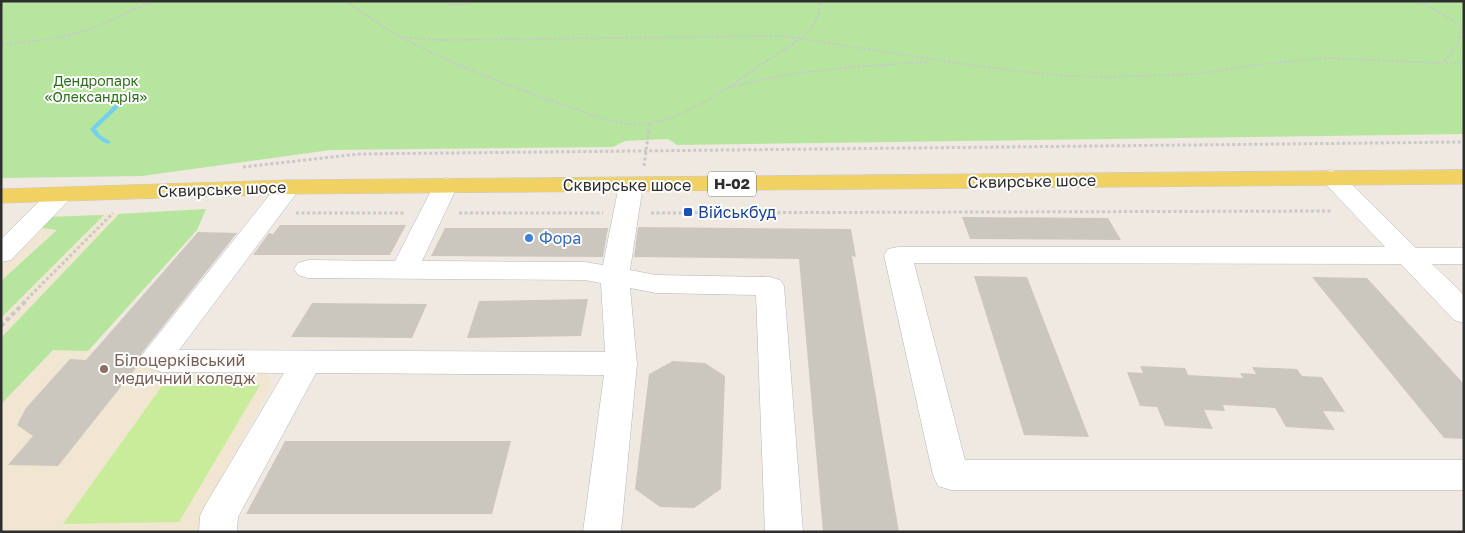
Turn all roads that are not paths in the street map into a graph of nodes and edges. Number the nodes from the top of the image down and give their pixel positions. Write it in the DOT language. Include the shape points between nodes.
graph roads {
  1 [pos="637,177"];
  2 [pos="1331,177"];
  3 [pos="1464,177"];
  4 [pos="446,185"];
  5 [pos="289,187"];
  6 [pos="60,195"];
  7 [pos="1,196"];
  8 [pos="1,254"];
  9 [pos="1408,256"];
  10 [pos="1464,256"];
  11 [pos="308,269"];
  12 [pos="404,270"];
  13 [pos="615,277"];
  14 [pos="1464,313"];
  15 [pos="306,362"];
  16 [pos="621,364"];
  17 [pos="1464,475"];
  18 [pos="218,532"];
  19 [pos="602,532"];
  20 [pos="784,532"];
  1 -- 2 [label="main road, Сквирське шосе / Н-02"];
  1 -- 4 [label="main road, Сквирське шосе / Н-02"];
  1 -- 13 [label="street" via="626,213"];
  2 -- 3 [label="main road, Сквирське шосе / Н-02"];
  2 -- 9 [label="street"];
  4 -- 5 [label="main road, Сквирське шосе / Н-02"];
  4 -- 12 [label="street"];
  5 -- 6 [label="main road, Сквирське шосе / Н-02"];
  5 -- 15 [label="street" via="158,355 162,360"];
  6 -- 7 [label="main road, Сквирське шосе / Н-02"];
  6 -- 8 [label="street"];
  9 -- 10 [label="street"];
  9 -- 14 [label="street"];
  9 -- 17 [label="street" via="898,256 951,475"];
  11 -- 12 [label="street"];
  12 -- 13 [label="street" via="584,271"];
  13 -- 16 [label="street"];
  13 -- 20 [label="street" via="656,284 770,286"];
  15 -- 16 [label="street"];
  15 -- 18 [label="street" via="219,516"];
  16 -- 19 [label="street"];
}
